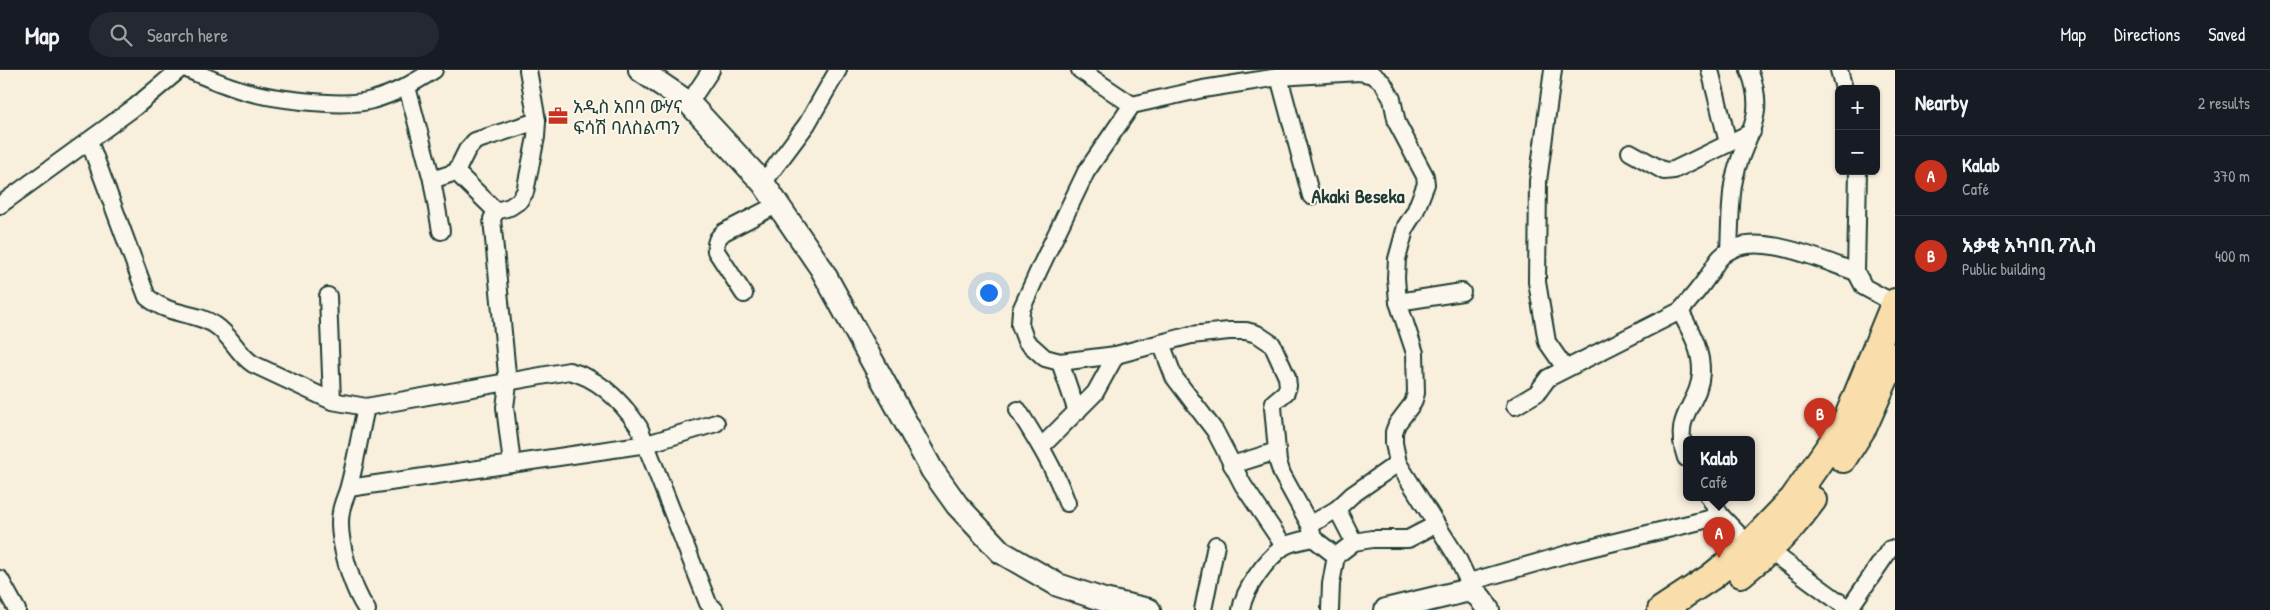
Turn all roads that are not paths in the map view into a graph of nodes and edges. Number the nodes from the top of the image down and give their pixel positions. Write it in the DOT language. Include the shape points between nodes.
graph roads {
  1 [pos="179,70"];
  2 [pos="189,70"];
  3 [pos="434,70"];
  4 [pos="528,70"];
  5 [pos="640,70"];
  6 [pos="711,70"];
  7 [pos="838,70"];
  8 [pos="1080,70"];
  9 [pos="1553,70"];
  10 [pos="1710,70"];
  11 [pos="1749,70"];
  12 [pos="1839,70"];
  13 [pos="1279,77"];
  14 [pos="1843,85"];
  15 [pos="407,87"];
  16 [pos="689,103"];
  17 [pos="1132,106"];
  18 [pos="537,121"];
  19 [pos="1752,132"];
  20 [pos="89,141"];
  21 [pos="1728,143"];
  22 [pos="1630,152"];
  23 [pos="456,172"];
  24 [pos="1858,175"];
  25 [pos="432,180"];
  26 [pos="763,182"];
  27 [pos="1311,196"];
  28 [pos="778,204"];
  29 [pos="0,205"];
  30 [pos="496,211"];
  31 [pos="441,231"];
  32 [pos="1729,251"];
  33 [pos="1856,272"];
  34 [pos="1462,292"];
  35 [pos="744,294"];
  36 [pos="328,296"];
  37 [pos="1398,302"];
  38 [pos="1895,302"];
  39 [pos="1680,311"];
  40 [pos="1161,343"];
  41 [pos="1116,355"];
  42 [pos="1895,356"];
  43 [pos="1060,362"];
  44 [pos="1565,368"];
  45 [pos="508,384"];
  46 [pos="332,401"];
  47 [pos="1515,406"];
  48 [pos="366,407"];
  49 [pos="1018,410"];
  50 [pos="1077,412"];
  51 [pos="716,423"];
  52 [pos="1683,441"];
  53 [pos="647,444"];
  54 [pos="1041,447"];
  55 [pos="1277,452"];
  56 [pos="512,464"];
  57 [pos="1398,464"];
  58 [pos="1232,465"];
  59 [pos="349,488"];
  60 [pos="1712,501"];
  61 [pos="1067,503"];
  62 [pos="1337,509"];
  63 [pos="1721,516"];
  64 [pos="1435,525"];
  65 [pos="1311,531"];
  66 [pos="1354,542"];
  67 [pos="1216,545"];
  68 [pos="1284,546"];
  69 [pos="1760,548"];
  70 [pos="1890,549"];
  71 [pos="1336,556"];
  72 [pos="0,579"];
  73 [pos="1471,587"];
  74 [pos="707,608"];
  75 [pos="17,610"];
  76 [pos="367,610"];
  77 [pos="1150,610"];
  78 [pos="1203,610"];
  79 [pos="1241,610"];
  80 [pos="1330,610"];
  81 [pos="1386,610"];
  82 [pos="1488,610"];
  83 [pos="1662,610"];
  84 [pos="1692,610"];
  85 [pos="1850,610"];
  1 -- 20 [label="street"];
  2 -- 15 [label="street" via="233,88 265,95 345,103 371,101"];
  3 -- 15 [label="street"];
  4 -- 18 [label="street"];
  5 -- 16 [label="main road"];
  6 -- 16 [label="street"];
  7 -- 26 [label="street" via="807,124"];
  8 -- 17 [label="street"];
  9 -- 44 [label="street" via="1538,181 1537,282 1547,342"];
  10 -- 21 [label="street"];
  11 -- 19 [label="street" via="1756,99"];
  12 -- 14 [label="street"];
  13 -- 17 [label="street"];
  13 -- 27 [label="street"];
  13 -- 37 [label="street" via="1359,72 1373,75 1383,83 1392,99 1398,123 1426,184 1400,244 1396,278"];
  15 -- 25 [label="street"];
  16 -- 26 [label="main road"];
  17 -- 43 [label="street" via="1086,172 1022,310 1020,325 1026,341 1045,358"];
  18 -- 23 [label="street" via="475,141 466,150"];
  18 -- 30 [label="street" via="525,192 510,207"];
  19 -- 21 [label="street"];
  19 -- 32 [label="street" via="1733,185"];
  20 -- 29 [label="street"];
  20 -- 46 [label="street" via="147,297 166,310 213,323 253,364"];
  21 -- 22 [label="street" via="1674,170 1664,171"];
  23 -- 25 [label="street"];
  23 -- 30 [label="street"];
  24 -- 33 [label="street"];
  25 -- 31 [label="street"];
  26 -- 28 [label="main road"];
  28 -- 35 [label="street" via="724,232 715,243 716,251"];
  28 -- 77 [label="main road" via="821,268 932,470 957,505 1001,552 1058,585"];
  30 -- 45 [label="street" via="492,219"];
  32 -- 33 [label="street" via="1756,245 1782,246"];
  32 -- 39 [label="street"];
  33 -- 38 [label="street" via="1864,288"];
  34 -- 37 [label="street"];
  36 -- 46 [label="street"];
  37 -- 57 [label="street" via="1415,353 1416,394 1394,432"];
  38 -- 69 [label="main road" via="1845,424"];
  39 -- 44 [label="street"];
  39 -- 52 [label="street" via="1696,340 1701,372 1699,386 1685,414 1681,430"];
  40 -- 41 [label="street"];
  40 -- 55 [label="street" via="1191,336 1246,331 1272,344 1288,386 1273,407"];
  40 -- 58 [label="street" via="1174,377 1215,431"];
  41 -- 43 [label="street"];
  41 -- 50 [label="street" via="1095,393"];
  42 -- 69 [label="main road" via="1864,426 1846,455 1788,532"];
  43 -- 50 [label="street"];
  44 -- 47 [label="street" via="1548,378 1538,393"];
  45 -- 48 [label="street"];
  45 -- 53 [label="street" via="570,371 583,374 623,405"];
  45 -- 56 [label="street" via="505,407"];
  46 -- 48 [label="street"];
  48 -- 59 [label="street"];
  49 -- 54 [label="street"];
  50 -- 54 [label="street"];
  51 -- 53 [label="street"];
  53 -- 56 [label="street"];
  53 -- 74 [label="street"];
  54 -- 61 [label="street"];
  55 -- 58 [label="street"];
  55 -- 65 [label="street" via="1282,474"];
  56 -- 59 [label="street"];
  57 -- 62 [label="street" via="1352,494"];
  57 -- 64 [label="street"];
  58 -- 68 [label="street"];
  59 -- 76 [label="street" via="341,512 341,531 357,595"];
  60 -- 63 [label="street"];
  62 -- 65 [label="street"];
  62 -- 66 [label="street"];
  63 -- 69 [label="street"];
  63 -- 73 [label="street" via="1578,550"];
  64 -- 66 [label="street" via="1408,539"];
  64 -- 73 [label="street"];
  65 -- 68 [label="street"];
  65 -- 71 [label="street"];
  66 -- 71 [label="street"];
  67 -- 78 [label="street"];
  68 -- 79 [label="street" via="1250,585"];
  69 -- 83 [label="main road"];
  69 -- 84 [label="main road"];
  69 -- 85 [label="street"];
  70 -- 85 [label="street"];
  71 -- 80 [label="street"];
  72 -- 75 [label="street"];
  73 -- 81 [label="main road"];
  73 -- 82 [label="main road"];
}
